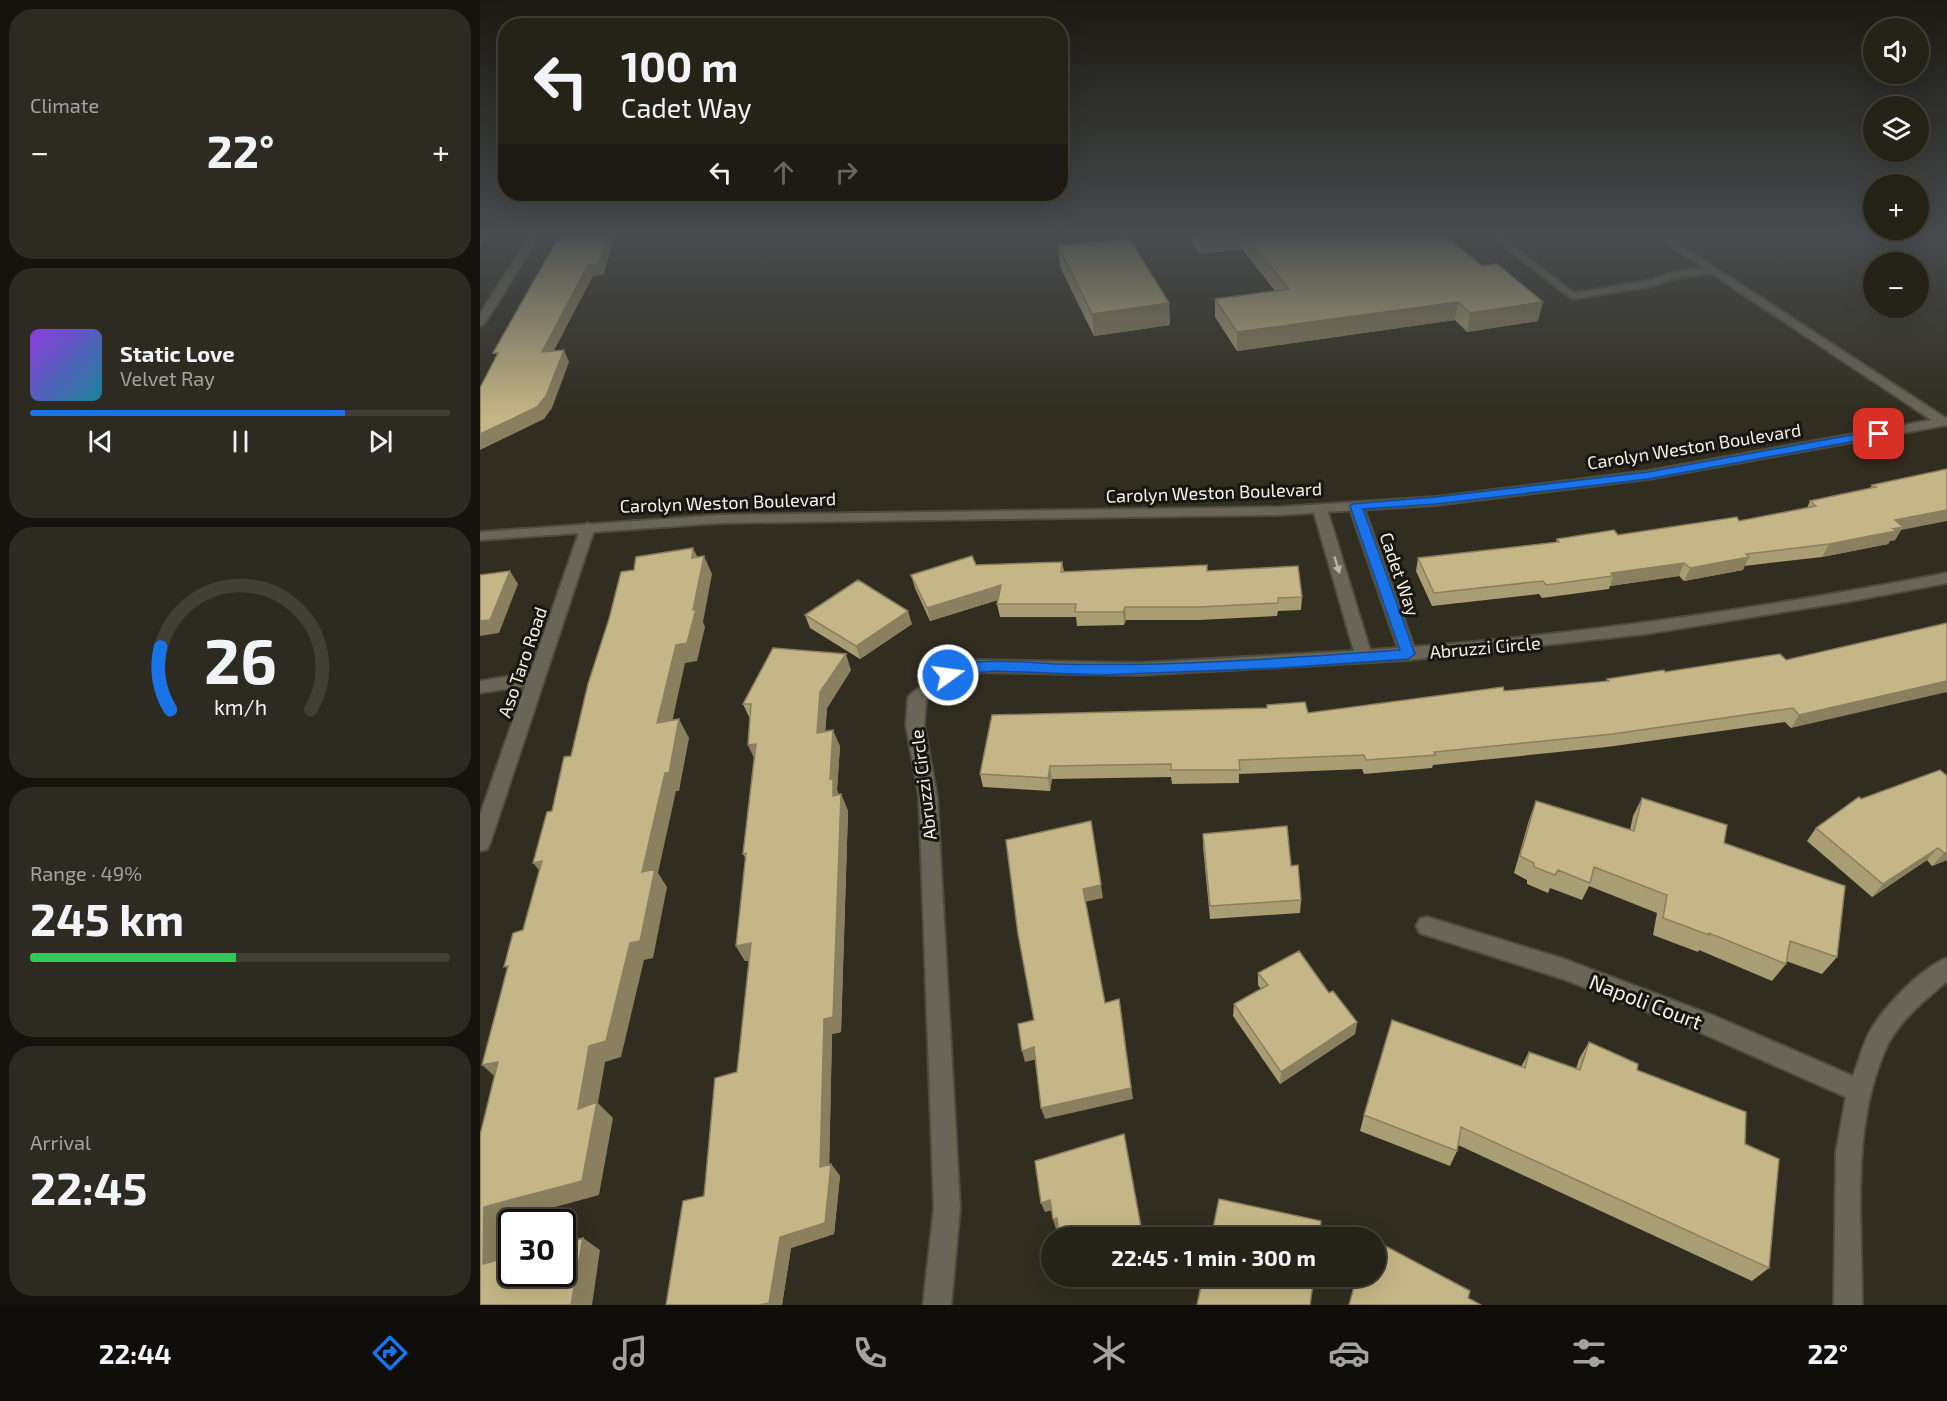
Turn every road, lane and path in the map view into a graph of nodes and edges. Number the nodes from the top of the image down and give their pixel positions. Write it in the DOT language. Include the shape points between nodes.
graph roads {
  1 [pos="497,296"];
  2 [pos="1752,296"];
  3 [pos="480,323"];
  4 [pos="1356,506"];
  5 [pos="1320,509"];
  6 [pos="588,527"];
  7 [pos="480,536"];
  8 [pos="1947,578"];
  9 [pos="1408,654"];
  10 [pos="1364,657"];
  11 [pos="537,678"];
  12 [pos="480,687"];
  13 [pos="480,843"];
  14 [pos="1427,926"];
  15 [pos="1947,968"];
  16 [pos="1859,1091"];
  17 [pos="937,1305"];
  18 [pos="1848,1305"];
  1 -- 3 [label="street"];
  2 -- 4 [label="street, Carolyn Weston Boulevard" via="1943,422 1648,475 1436,501"];
  4 -- 5 [label="street, Carolyn Weston Boulevard"];
  4 -- 9 [label="street, Cadet Way"];
  5 -- 6 [label="street, Carolyn Weston Boulevard" via="720,519"];
  5 -- 10 [label="street, one-way"];
  6 -- 7 [label="street, Carolyn Weston Boulevard"];
  6 -- 11 [label="street, Aso Taro Road"];
  8 -- 9 [label="street, Abruzzi Circle" via="1712,621 1556,641"];
  9 -- 10 [label="street, Abruzzi Circle"];
  10 -- 17 [label="street, Abruzzi Circle" via="1101,670 993,666 961,669 935,681 917,698 915,725 928,796 947,1208"];
  11 -- 12 [label="street"];
  11 -- 13 [label="street, Aso Taro Road"];
  14 -- 16 [label="street, Napoli Court" via="1564,969 1704,1023"];
  15 -- 16 [label="street" via="1911,998 1880,1036"];
  16 -- 18 [label="street" via="1849,1152"];
}
